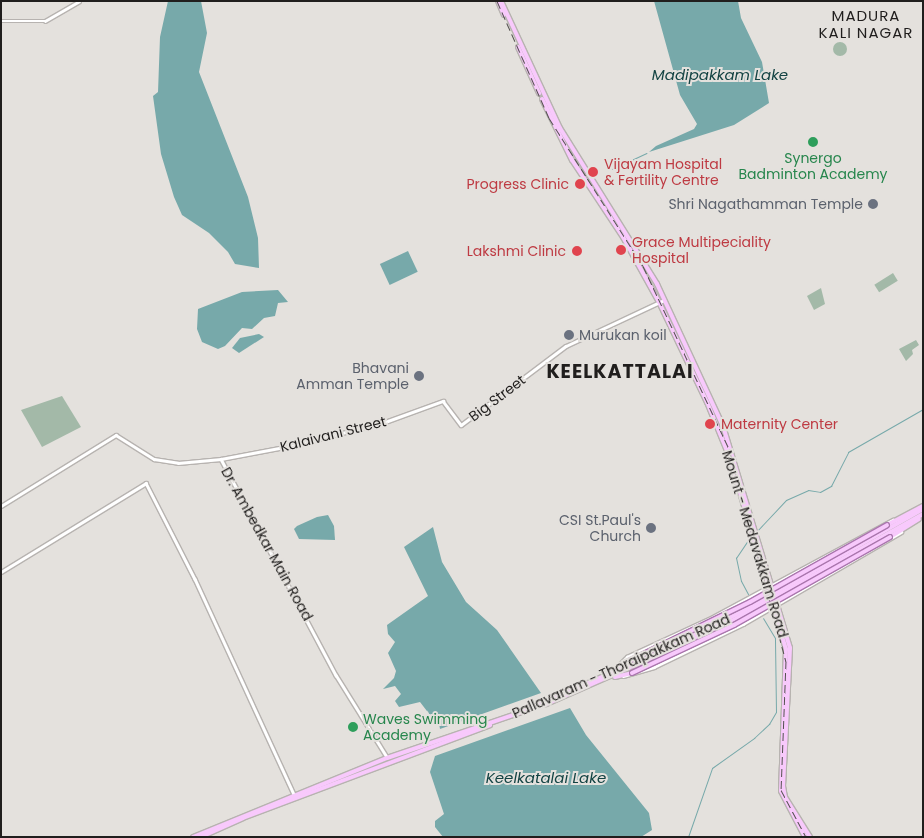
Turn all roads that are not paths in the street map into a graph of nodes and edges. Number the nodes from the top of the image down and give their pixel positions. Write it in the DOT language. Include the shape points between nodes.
graph roads {
  1 [pos="79,1"];
  2 [pos="500,1"];
  3 [pos="1,21"];
  4 [pos="664,299"];
  5 [pos="658,302"];
  6 [pos="443,401"];
  7 [pos="221,459"];
  8 [pos="1,506"];
  9 [pos="923,508"];
  10 [pos="923,515"];
  11 [pos="899,518"];
  12 [pos="907,526"];
  13 [pos="752,527"];
  14 [pos="1,572"];
  15 [pos="769,587"];
  16 [pos="772,597"];
  17 [pos="775,607"];
  18 [pos="615,669"];
  19 [pos="617,677"];
  20 [pos="604,678"];
  21 [pos="545,703"];
  22 [pos="387,758"];
  23 [pos="295,796"];
  24 [pos="193,837"];
  25 [pos="201,837"];
  26 [pos="805,837"];
  27 [pos="810,837"];
  1 -- 3 [label="street" via="45,21"];
  2 -- 4 [label="main road, Mount - Medavakkam Road" via="554,118 636,246"];
  2 -- 5 [label="main road, Mount - Medavakkam Road" via="562,143 623,237"];
  4 -- 5 [label="street, Big Street"];
  4 -- 13 [label="main road, Mount - Medavakkam Road" via="723,426"];
  5 -- 6 [label="street, Big Street" via="566,346 461,425"];
  5 -- 13 [label="main road, Mount - Medavakkam Road" via="719,427"];
  6 -- 7 [label="street, Kalaivani Street" via="337,435"];
  7 -- 8 [label="street, Kalaivani Street" via="178,463 159,461 122,436 104,441"];
  7 -- 22 [label="street, Dr. Ambedkar Main Road" via="336,675"];
  9 -- 11 [label="main road"];
  9 -- 16 [label="main road, Pallavaram - Thoraipakkam Road"];
  10 -- 12 [label="main road"];
  10 -- 16 [label="main road, Pallavaram - Thoraipakkam Road"];
  11 -- 15 [label="street" via="881,524"];
  11 -- 18 [label="main road, bridge" via="742,606"];
  12 -- 17 [label="street" via="893,539"];
  12 -- 19 [label="main road, bridge" via="734,625"];
  13 -- 15 [label="main road, Mount - Medavakkam Road"];
  14 -- 23 [label="street" via="146,483"];
  15 -- 16 [label="main road, Mount - Medavakkam Road"];
  15 -- 18 [label="street" via="627,657"];
  16 -- 17 [label="main road, Mount - Medavakkam Road"];
  16 -- 20 [label="main road, Pallavaram - Thoraipakkam Road" via="721,627"];
  17 -- 19 [label="street" via="654,667 632,676"];
  17 -- 26 [label="main road, Mount - Medavakkam Road" via="788,665 781,795"];
  17 -- 27 [label="main road" via="791,664 784,792"];
  18 -- 20 [label="main road"];
  19 -- 20 [label="main road"];
  20 -- 21 [label="main road, Pallavaram - Thoraipakkam Road"];
  21 -- 22 [label="main road, Pallavaram - Thoraipakkam Road"];
  21 -- 23 [label="main road, Pallavaram - Thoraipakkam Road"];
  22 -- 23 [label="main road, Pallavaram - Thoraipakkam Road"];
  23 -- 24 [label="main road, Pallavaram - Thoraipakkam Road"];
  23 -- 25 [label="main road, Pallavaram - Thoraipakkam Road"];
}
